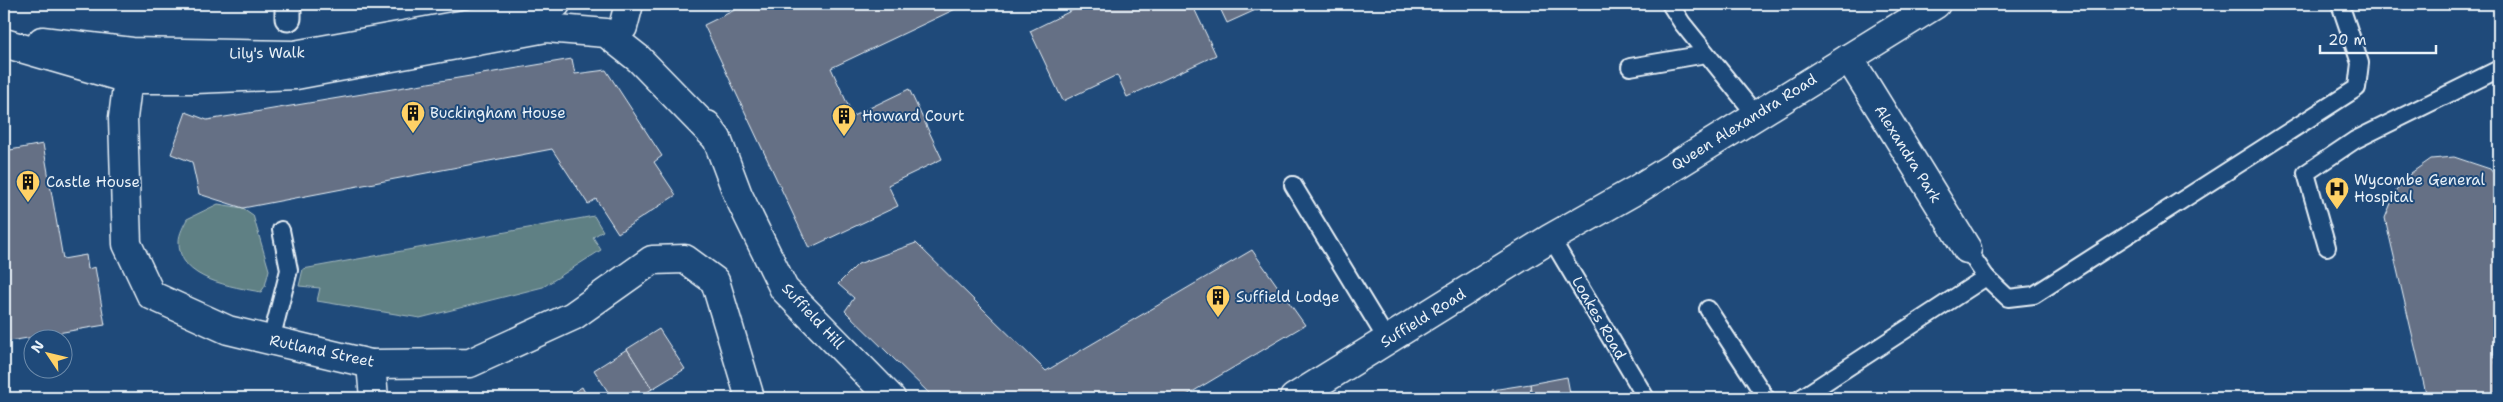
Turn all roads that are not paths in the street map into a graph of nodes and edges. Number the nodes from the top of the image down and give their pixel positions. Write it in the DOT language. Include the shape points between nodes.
graph roads {
  1 [pos="1670,4"];
  2 [pos="1936,4"];
  3 [pos="2340,4"];
  4 [pos="549,14"];
  5 [pos="626,15"];
  6 [pos="4,36"];
  7 [pos="4,44"];
  8 [pos="132,52"];
  9 [pos="1706,54"];
  10 [pos="1849,58"];
  11 [pos="1630,66"];
  12 [pos="2499,69"];
  13 [pos="128,79"];
  14 [pos="1755,114"];
  15 [pos="717,139"];
  16 [pos="1293,185"];
  17 [pos="281,230"];
  18 [pos="1551,238"];
  19 [pos="2327,247"];
  20 [pos="1967,249"];
  21 [pos="1986,277"];
  22 [pos="1708,309"];
  23 [pos="271,340"];
  24 [pos="1387,340"];
  25 [pos="370,364"];
  26 [pos="374,398"];
  27 [pos="750,398"];
  28 [pos="891,398"];
  29 [pos="1294,398"];
  30 [pos="1646,398"];
  31 [pos="1766,398"];
  32 [pos="1801,398"];
  1 -- 9 [label="lane"];
  2 -- 10 [label="street, Queen Alexandra Road"];
  3 -- 21 [label="lane" via="2360,63 2357,88 2034,295 2008,298"];
  4 -- 5 [label="street, Suffield Hill"];
  4 -- 8 [label="street, Lily's Walk" via="294,55"];
  4 -- 13 [label="street, Lily's Walk" via="296,75"];
  4 -- 15 [label="street, Suffield Hill" via="606,33 639,59"];
  5 -- 15 [label="street, Suffield Hill"];
  6 -- 8 [label="street, Lily's Walk"];
  7 -- 13 [label="street, Lily's Walk"];
  8 -- 13 [label="street, Rutland Street"];
  9 -- 11 [label="lane"];
  9 -- 14 [label="lane"];
  10 -- 14 [label="street, Queen Alexandra Road"];
  10 -- 20 [label="street, Alexandra Park"];
  12 -- 19 [label="lane" via="2355,140 2306,174"];
  13 -- 23 [label="street, Rutland Street" via="123,118 127,244 151,295 228,330"];
  14 -- 18 [label="street, Queen Alexandra Road" via="1636,190"];
  15 -- 28 [label="street, Suffield Hill" via="738,195 784,289"];
  16 -- 24 [label="lane"];
  17 -- 23 [label="lane" via="289,270"];
  18 -- 24 [label="street, Suffield Road"];
  18 -- 30 [label="lane, Loakes Road"];
  20 -- 21 [label="lane"];
  21 -- 32 [label="lane"];
  22 -- 31 [label="lane"];
  23 -- 25 [label="street, Rutland Street"];
  24 -- 29 [label="street, Suffield Road"];
  25 -- 26 [label="street"];
  25 -- 27 [label="street, Rutland Street" via="470,363 573,316 652,260 685,259 715,281"];
}
